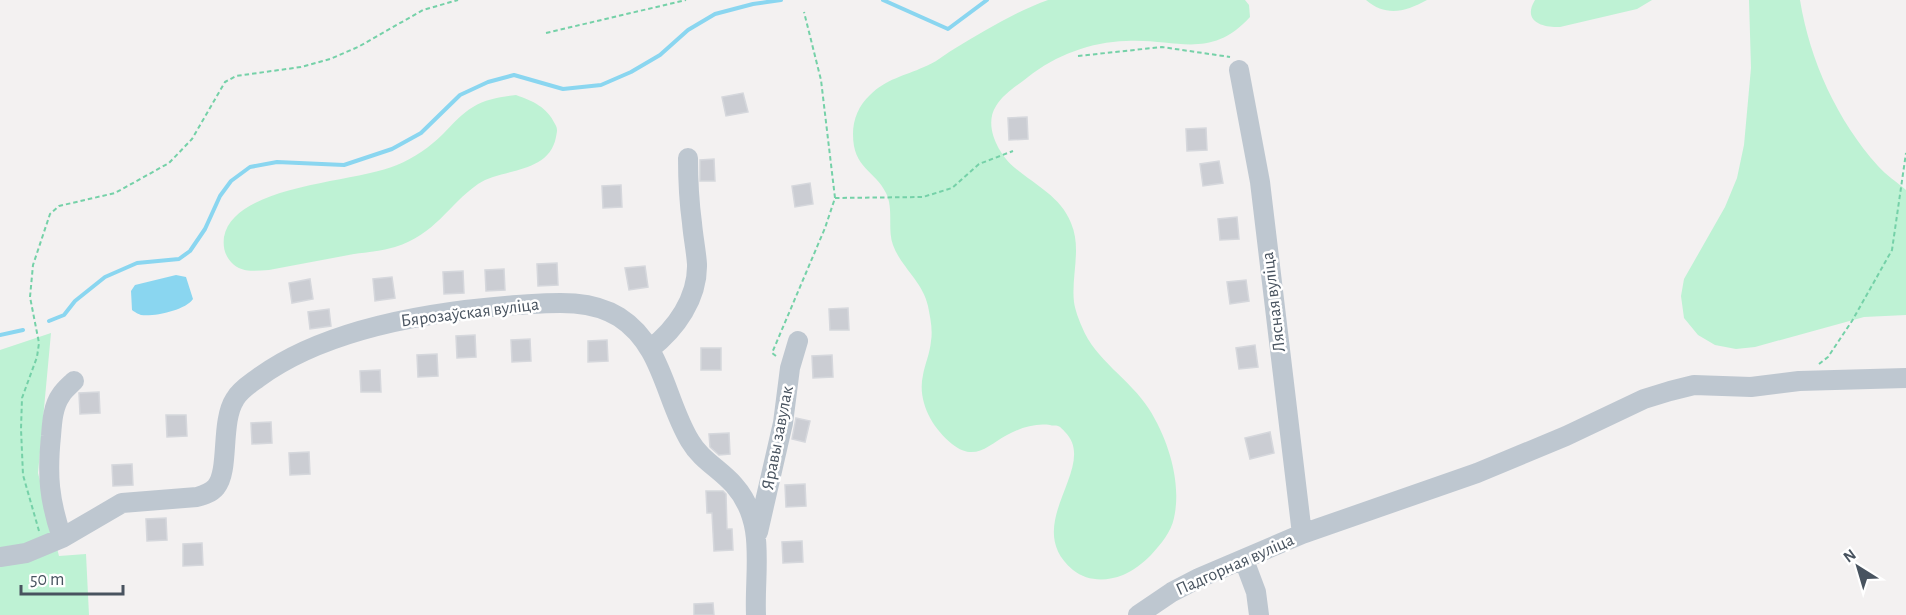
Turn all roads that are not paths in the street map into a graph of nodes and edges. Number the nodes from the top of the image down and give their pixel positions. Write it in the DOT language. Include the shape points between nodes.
graph roads {
  1 [pos="1239,70"];
  2 [pos="688,158"];
  3 [pos="798,341"];
  4 [pos="650,349"];
  5 [pos="1906,378"];
  6 [pos="74,381"];
  7 [pos="1302,534"];
  8 [pos="757,535"];
  9 [pos="53,542"];
  10 [pos="0,557"];
  11 [pos="1244,560"];
  12 [pos="756,615"];
  13 [pos="1138,615"];
  14 [pos="1259,615"];
  1 -- 7 [label="street, Лясная вуліца" via="1260,182"];
  2 -- 4 [label="street" via="696,279 675,325"];
  3 -- 8 [label="street, Яравы завулак"];
  4 -- 8 [label="street, Бярозаўская вуліца" via="694,448 743,495"];
  4 -- 9 [label="street, Бярозаўская вуліца" via="618,316 567,302 441,313 347,335 280,364 243,389 226,424 221,476 208,494 122,503"];
  5 -- 7 [label="street, Падгорная вуліца" via="1799,381 1751,387 1694,386 1671,391 1644,399 1477,473"];
  6 -- 9 [label="street" via="60,395 54,410 48,472"];
  7 -- 11 [label="street, Падгорная вуліца"];
  8 -- 12 [label="street, Бярозаўская вуліца"];
  9 -- 10 [label="street, Бярозаўская вуліца" via="26,553"];
  11 -- 13 [label="street, Падгорная вуліца" via="1172,592"];
  11 -- 14 [label="street" via="1256,592"];
}
